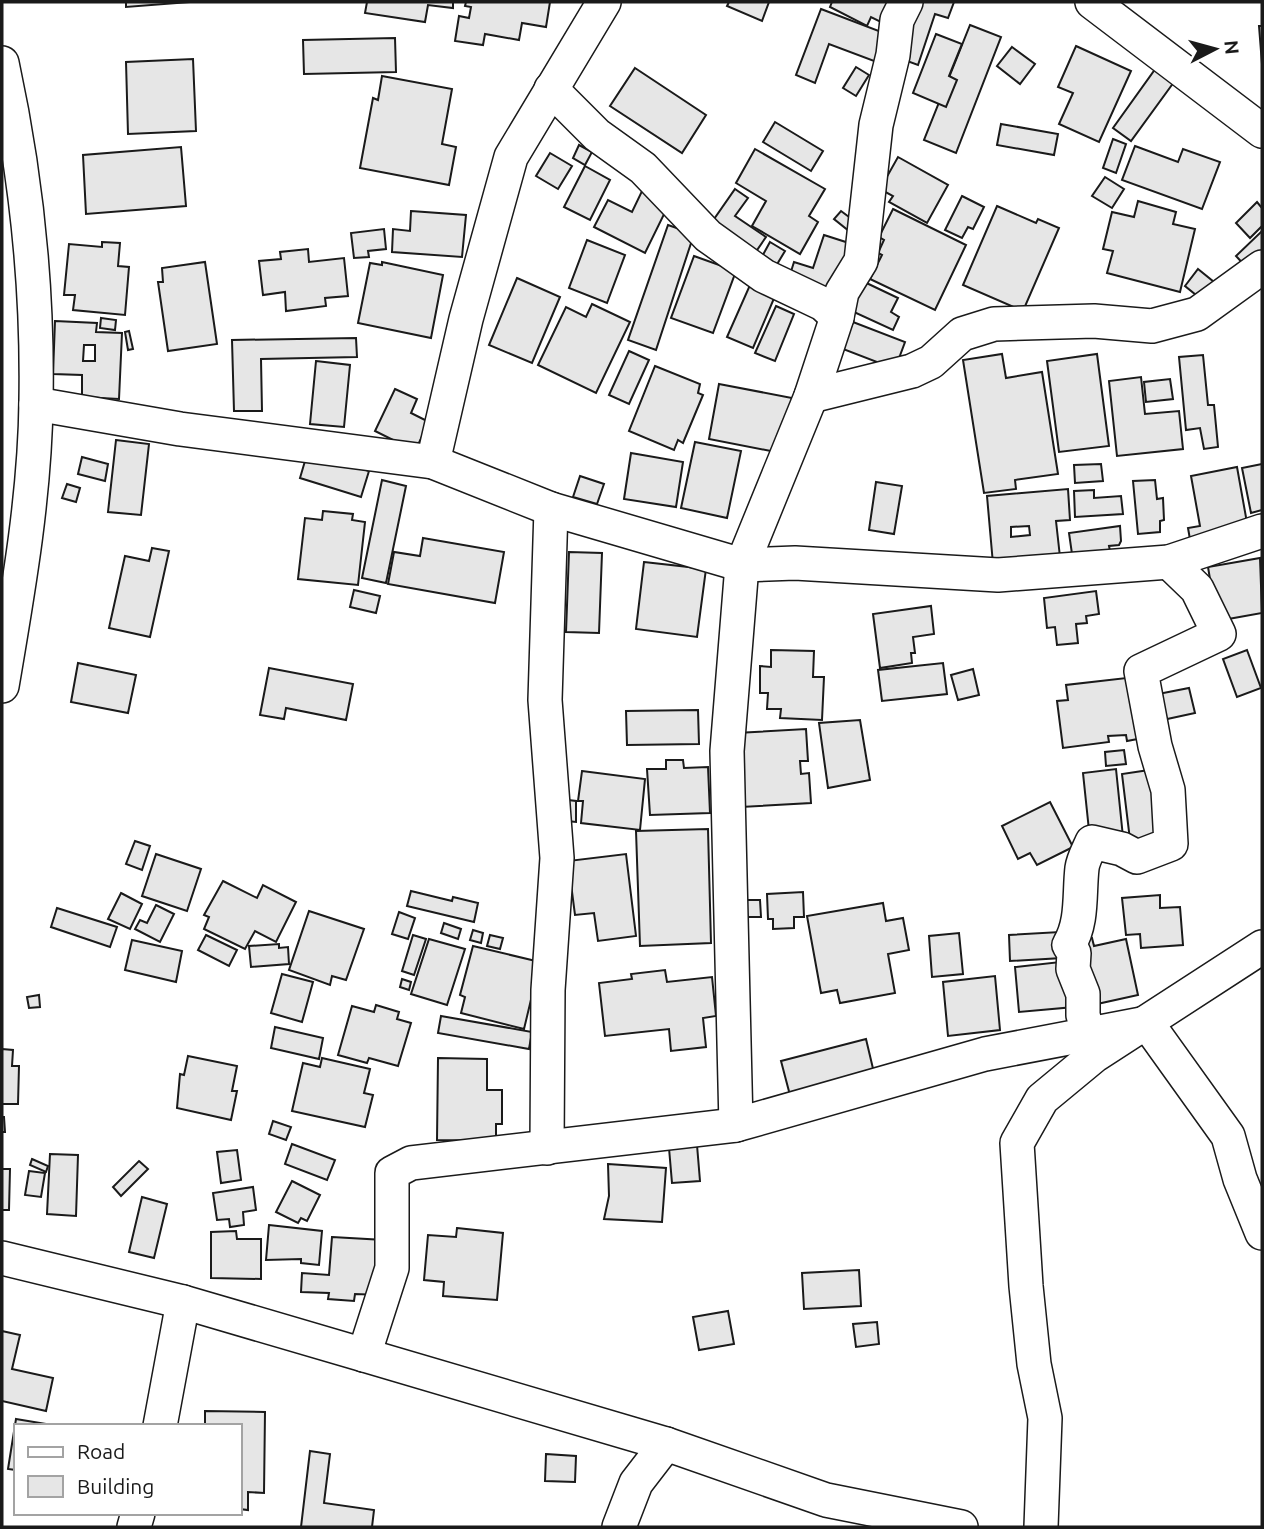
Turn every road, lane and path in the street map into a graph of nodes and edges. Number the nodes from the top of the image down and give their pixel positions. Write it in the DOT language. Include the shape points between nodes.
graph roads {
  1 [pos="604,2"];
  2 [pos="906,2"];
  3 [pos="1092,2"];
  4 [pos="2,63"];
  5 [pos="551,89"];
  6 [pos="1262,131"];
  7 [pos="1262,267"];
  8 [pos="837,317"];
  9 [pos="811,396"];
  10 [pos="36,404"];
  11 [pos="433,462"];
  12 [pos="551,509"];
  13 [pos="1262,531"];
  14 [pos="1169,562"];
  15 [pos="742,565"];
  16 [pos="2,686"];
  17 [pos="1262,947"];
  18 [pos="1147,1023"];
  19 [pos="1089,1037"];
  20 [pos="736,1125"];
  21 [pos="547,1148"];
  22 [pos="1262,1233"];
  23 [pos="2,1258"];
  24 [pos="183,1302"];
  25 [pos="364,1355"];
  26 [pos="160,1424"];
  27 [pos="666,1444"];
  28 [pos="620,1527"];
  29 [pos="961,1527"];
  30 [pos="1041,1527"];
  1 -- 5 [label="street"];
  2 -- 8 [label="street" via="897,20 876,125 864,251 842,292"];
  3 -- 6 [label="street"];
  4 -- 10 [label="street" via="29,220"];
  5 -- 8 [label="street" via="597,135 643,168 708,236 764,276 823,304"];
  5 -- 11 [label="street" via="511,158 466,319"];
  7 -- 9 [label="street" via="1197,314 1152,327 1094,321 994,324 962,334 932,362 912,371"];
  8 -- 9 [label="street"];
  9 -- 15 [label="street"];
  10 -- 11 [label="street" via="180,429"];
  10 -- 16 [label="street" via="22,573"];
  11 -- 12 [label="street"];
  12 -- 15 [label="street"];
  12 -- 21 [label="street" via="545,700 556,858 548,990"];
  13 -- 14 [label="street"];
  14 -- 15 [label="street" via="998,575 795,563"];
  14 -- 19 [label="street" via="1197,589 1219,634 1141,671 1168,790 1171,844 1137,857 1092,842 1082,866 1081,900 1069,945"];
  15 -- 20 [label="street" via="727,751"];
  17 -- 18 [label="street"];
  18 -- 19 [label="street"];
  18 -- 22 [label="street" via="1228,1136"];
  18 -- 30 [label="street" via="1094,1056 1042,1100 1017,1143 1029,1312 1045,1418"];
  19 -- 20 [label="street" via="985,1054"];
  20 -- 21 [label="street"];
  21 -- 25 [label="street" via="411,1163 393,1173 392,1268"];
  23 -- 24 [label="street"];
  24 -- 25 [label="street"];
  24 -- 26 [label="street"];
  25 -- 27 [label="street"];
  27 -- 28 [label="street" via="636,1483"];
  27 -- 29 [label="street" via="826,1500"];
}
